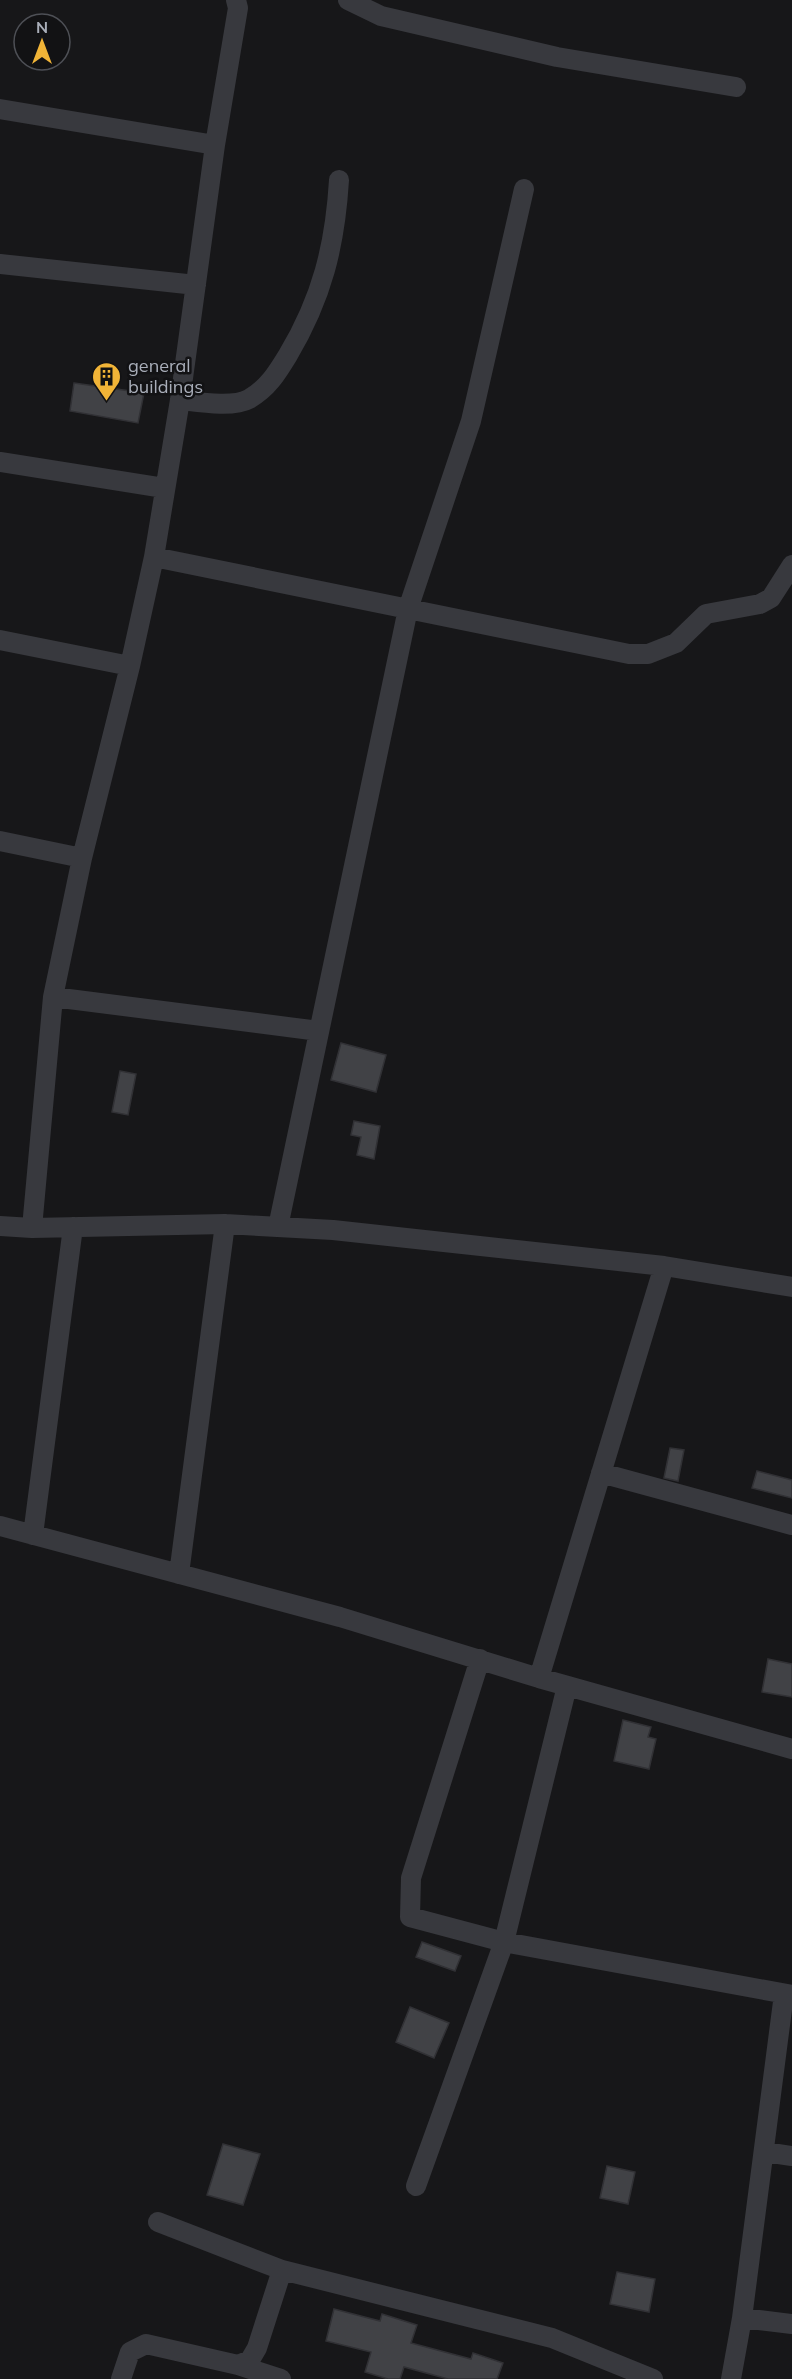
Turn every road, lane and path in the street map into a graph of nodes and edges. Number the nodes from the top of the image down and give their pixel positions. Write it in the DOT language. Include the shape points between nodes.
graph roads {
  1 [pos="236,0"];
  2 [pos="348,0"];
  3 [pos="736,87"];
  4 [pos="0,109"];
  5 [pos="215,145"];
  6 [pos="339,180"];
  7 [pos="524,189"];
  8 [pos="0,264"];
  9 [pos="196,285"];
  10 [pos="180,400"];
  11 [pos="0,462"];
  12 [pos="164,488"];
  13 [pos="154,557"];
  14 [pos="792,565"];
  15 [pos="408,609"];
  16 [pos="0,640"];
  17 [pos="130,666"];
  18 [pos="0,841"];
  19 [pos="82,858"];
  20 [pos="53,997"];
  21 [pos="319,1031"];
  22 [pos="225,1224"];
  23 [pos="0,1226"];
  24 [pos="73,1227"];
  25 [pos="278,1227"];
  26 [pos="32,1228"];
  27 [pos="664,1266"];
  28 [pos="792,1287"];
  29 [pos="601,1473"];
  30 [pos="792,1525"];
  31 [pos="0,1526"];
  32 [pos="33,1535"];
  33 [pos="179,1574"];
  34 [pos="480,1659"];
  35 [pos="539,1678"];
  36 [pos="567,1686"];
  37 [pos="792,1749"];
  38 [pos="504,1942"];
  39 [pos="788,1995"];
  40 [pos="765,2152"];
  41 [pos="792,2156"];
  42 [pos="416,2186"];
  43 [pos="158,2222"];
  44 [pos="282,2270"];
  45 [pos="742,2318"];
  46 [pos="792,2324"];
  47 [pos="238,2365"];
  48 [pos="647,2378"];
  49 [pos="121,2379"];
  50 [pos="281,2379"];
  51 [pos="731,2379"];
  1 -- 5 [label="street" via="238,8"];
  2 -- 3 [label="street" via="381,16 546,54"];
  4 -- 5 [label="street"];
  5 -- 9 [label="street"];
  6 -- 10 [label="street" via="325,278 306,324 271,382 247,400 218,404"];
  7 -- 15 [label="street" via="471,421"];
  8 -- 9 [label="street"];
  9 -- 10 [label="street"];
  10 -- 12 [label="street"];
  11 -- 12 [label="street"];
  12 -- 13 [label="street"];
  13 -- 15 [label="street"];
  13 -- 17 [label="street"];
  14 -- 15 [label="street" via="771,598 760,604 706,614 676,643 648,654 629,654"];
  15 -- 21 [label="street"];
  16 -- 17 [label="street"];
  17 -- 19 [label="street"];
  18 -- 19 [label="street"];
  19 -- 20 [label="street"];
  20 -- 21 [label="street"];
  20 -- 26 [label="street"];
  21 -- 25 [label="street"];
  22 -- 24 [label="street"];
  22 -- 25 [label="street"];
  22 -- 33 [label="street"];
  23 -- 26 [label="street"];
  24 -- 26 [label="street"];
  24 -- 32 [label="street"];
  25 -- 27 [label="street"];
  27 -- 28 [label="street"];
  27 -- 29 [label="street"];
  29 -- 30 [label="street"];
  29 -- 35 [label="street"];
  31 -- 32 [label="street"];
  32 -- 33 [label="street"];
  33 -- 34 [label="street"];
  34 -- 35 [label="street"];
  34 -- 38 [label="street" via="411,1878 410,1917"];
  35 -- 36 [label="street"];
  36 -- 37 [label="street"];
  36 -- 38 [label="street"];
  38 -- 39 [label="street"];
  38 -- 42 [label="street"];
  39 -- 40 [label="street"];
  40 -- 41 [label="street"];
  40 -- 45 [label="street"];
  43 -- 44 [label="street"];
  44 -- 47 [label="street" via="257,2348 250,2360"];
  44 -- 48 [label="street" via="552,2338"];
  45 -- 46 [label="street"];
  45 -- 51 [label="street"];
  47 -- 49 [label="street" via="146,2344 130,2352"];
  47 -- 50 [label="street"];
}
